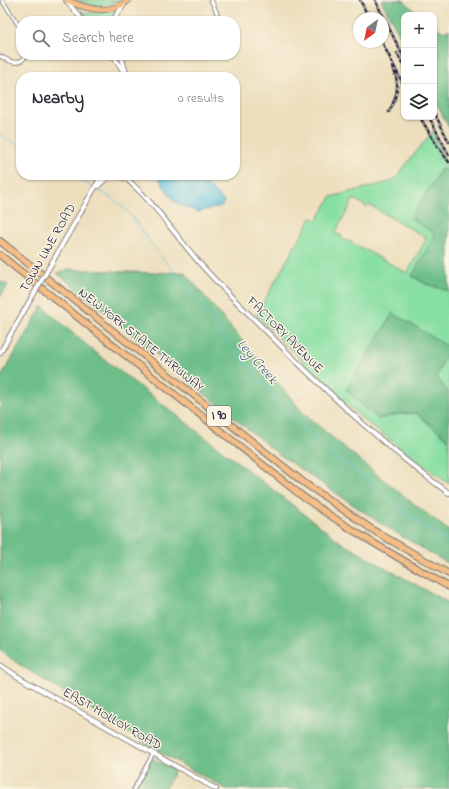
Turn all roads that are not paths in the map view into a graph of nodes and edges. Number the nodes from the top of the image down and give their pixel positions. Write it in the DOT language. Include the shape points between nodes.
graph roads {
  1 [pos="2,0"];
  2 [pos="67,0"];
  3 [pos="211,0"];
  4 [pos="128,1"];
  5 [pos="217,13"];
  6 [pos="79,16"];
  7 [pos="116,16"];
  8 [pos="16,21"];
  9 [pos="0,56"];
  10 [pos="23,60"];
  11 [pos="116,60"];
  12 [pos="122,60"];
  13 [pos="124,72"];
  14 [pos="125,72"];
  15 [pos="103,180"];
  16 [pos="129,180"];
  17 [pos="100,182"];
  18 [pos="0,241"];
  19 [pos="0,255"];
  20 [pos="0,353"];
  21 [pos="449,493"];
  22 [pos="449,574"];
  23 [pos="449,587"];
  24 [pos="0,665"];
  25 [pos="153,754"];
  26 [pos="134,789"];
  27 [pos="216,789"];
  1 -- 8 [label="street"];
  2 -- 4 [label="main road" via="82,7 100,10"];
  2 -- 6 [label="street"];
  3 -- 5 [label="street"];
  4 -- 7 [label="street"];
  9 -- 10 [label="street" via="16,63"];
  11 -- 13 [label="street"];
  12 -- 14 [label="street"];
  15 -- 17 [label="street"];
  16 -- 21 [label="street, FACTORY AVENUE" via="151,202 208,273 345,408 400,457"];
  17 -- 20 [label="street, TOWN LINE ROAD, bridge" via="93,190"];
  18 -- 22 [label="highway, NEW YORK STATE THRUWAY / I 90" via="303,482 376,532"];
  19 -- 23 [label="highway, NEW YORK STATE THRUWAY / I 90" via="302,496 370,542"];
  24 -- 25 [label="street, EAST MOLLOY ROAD"];
  25 -- 26 [label="street"];
  25 -- 27 [label="street, EAST MOLLOY ROAD"];
}
